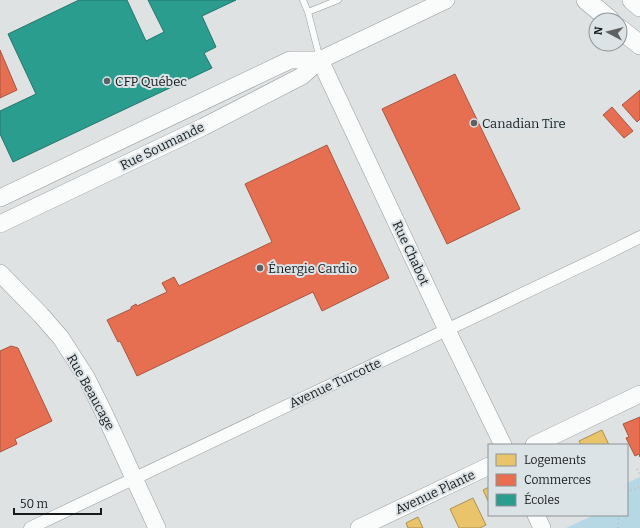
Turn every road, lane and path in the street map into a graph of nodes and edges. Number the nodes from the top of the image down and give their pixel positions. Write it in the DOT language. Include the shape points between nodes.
graph roads {
  1 [pos="303,0"];
  2 [pos="338,0"];
  3 [pos="586,0"];
  4 [pos="632,0"];
  5 [pos="439,1"];
  6 [pos="640,7"];
  7 [pos="308,12"];
  8 [pos="600,12"];
  9 [pos="628,35"];
  10 [pos="640,45"];
  11 [pos="320,60"];
  12 [pos="0,198"];
  13 [pos="0,224"];
  14 [pos="640,237"];
  15 [pos="0,273"];
  16 [pos="447,330"];
  17 [pos="640,394"];
  18 [pos="503,444"];
  19 [pos="536,444"];
  20 [pos="488,466"];
  21 [pos="637,469"];
  22 [pos="640,475"];
  23 [pos="134,479"];
  24 [pos="640,486"];
  25 [pos="628,492"];
  26 [pos="536,516"];
  27 [pos="619,516"];
  28 [pos="30,528"];
  29 [pos="157,528"];
  30 [pos="359,528"];
  31 [pos="542,528"];
  32 [pos="618,528"];
  1 -- 7 [label="lane"];
  2 -- 7 [label="lane"];
  3 -- 8 [label="main road"];
  4 -- 6 [label="main road"];
  5 -- 11 [label="street, Rue Soumande"];
  7 -- 11 [label="lane"];
  9 -- 10 [label="main road"];
  11 -- 12 [label="street, Rue Soumande" via="290,60"];
  11 -- 13 [label="street, Rue Soumande" via="302,76 281,87"];
  11 -- 16 [label="street, Rue Chabot"];
  14 -- 16 [label="street, Avenue Turcotte"];
  15 -- 23 [label="street, Rue Beaucage" via="61,338 93,390"];
  16 -- 18 [label="street, Rue Chabot"];
  16 -- 23 [label="street, Avenue Turcotte"];
  17 -- 19 [label="street"];
  20 -- 30 [label="street, Avenue Plante"];
  21 -- 22 [label="path"];
  23 -- 28 [label="street, Avenue Turcotte"];
  23 -- 29 [label="street, Rue Beaucage"];
  24 -- 25 [label="path"];
  26 -- 31 [label="street"];
  27 -- 32 [label="path"];
}
